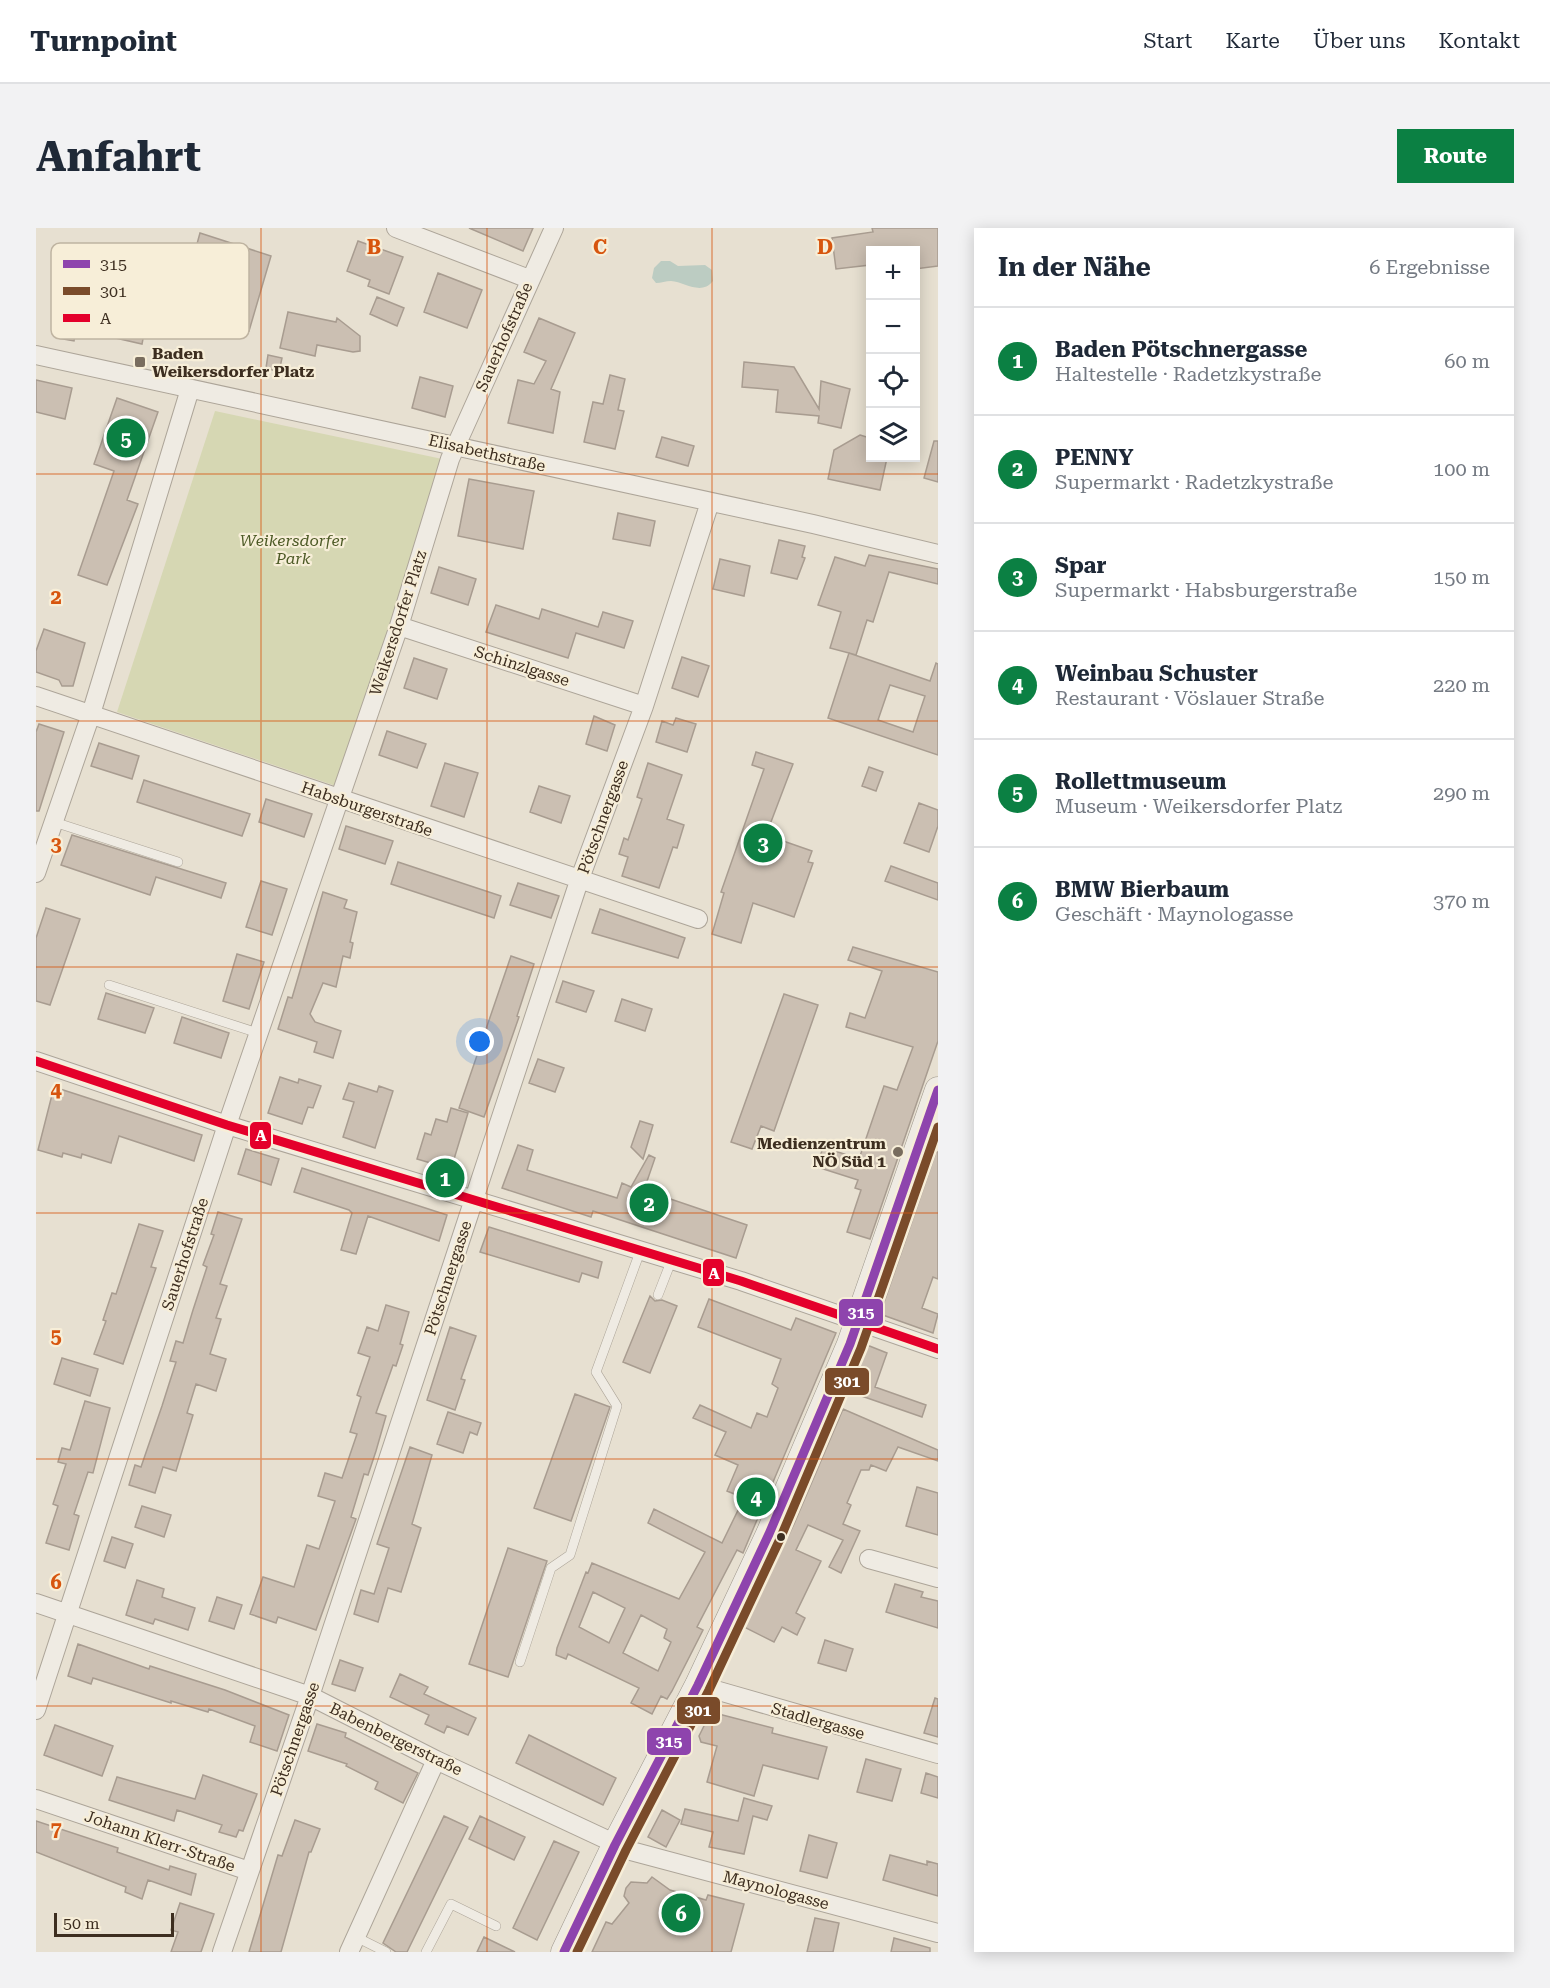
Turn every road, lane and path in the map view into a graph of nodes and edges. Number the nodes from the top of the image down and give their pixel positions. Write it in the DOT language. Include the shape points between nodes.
graph roads {
  1 [pos="396,228"];
  2 [pos="554,228"];
  3 [pos="529,279"];
  4 [pos="36,355"];
  5 [pos="190,389"];
  6 [pos="455,446"];
  7 [pos="710,502"];
  8 [pos="938,554"];
  9 [pos="399,626"];
  10 [pos="36,696"];
  11 [pos="644,706"];
  12 [pos="91,714"];
  13 [pos="338,799"];
  14 [pos="54,822"];
  15 [pos="178,862"];
  16 [pos="36,873"];
  17 [pos="579,881"];
  18 [pos="698,920"];
  19 [pos="109,985"];
  20 [pos="258,1033"];
  21 [pos="36,1061"];
  22 [pos="938,1090"];
  23 [pos="227,1125"];
  24 [pos="474,1200"];
  25 [pos="641,1249"];
  26 [pos="672,1259"];
  27 [pos="658,1294"];
  28 [pos="858,1322"];
  29 [pos="938,1349"];
  30 [pos="869,1559"];
  31 [pos="938,1578"];
  32 [pos="36,1603"];
  33 [pos="68,1613"];
  34 [pos="520,1662"];
  35 [pos="698,1685"];
  36 [pos="310,1696"];
  37 [pos="36,1710"];
  38 [pos="938,1754"];
  39 [pos="436,1760"];
  40 [pos="36,1799"];
  41 [pos="615,1845"];
  42 [pos="249,1871"];
  43 [pos="496,1926"];
  44 [pos="938,1933"];
  45 [pos="352,1945"];
  46 [pos="222,1952"];
  47 [pos="386,1952"];
  48 [pos="426,1952"];
  49 [pos="564,1952"];
  1 -- 3 [label="street"];
  2 -- 3 [label="street, Sauerhofstraße"];
  3 -- 6 [label="street, Sauerhofstraße"];
  4 -- 5 [label="street, Elisabethstraße"];
  5 -- 6 [label="street, Elisabethstraße"];
  5 -- 12 [label="street"];
  6 -- 7 [label="street, Elisabethstraße"];
  6 -- 9 [label="street, Weikersdorfer Platz"];
  7 -- 8 [label="street, Elisabethstraße"];
  7 -- 11 [label="street, Pötschnergasse"];
  9 -- 11 [label="street, Schinzlgasse"];
  9 -- 13 [label="street, Weikersdorfer Platz"];
  10 -- 12 [label="street, Habsburgerstraße"];
  11 -- 17 [label="street, Pötschnergasse"];
  12 -- 13 [label="street, Habsburgerstraße"];
  12 -- 14 [label="street"];
  13 -- 17 [label="street, Habsburgerstraße"];
  13 -- 20 [label="street, Sauerhofstraße"];
  14 -- 15 [label="lane"];
  14 -- 16 [label="street"];
  17 -- 18 [label="street, Habsburgerstraße"];
  17 -- 24 [label="street, Pötschnergasse"];
  19 -- 20 [label="lane"];
  20 -- 23 [label="street, Sauerhofstraße"];
  21 -- 23 [label="street"];
  22 -- 28 [label="street"];
  23 -- 24 [label="street"];
  23 -- 33 [label="street, Sauerhofstraße"];
  24 -- 25 [label="street"];
  24 -- 36 [label="street, Pötschnergasse"];
  25 -- 26 [label="street"];
  25 -- 34 [label="lane" via="596,1372 617,1406 570,1554 551,1568"];
  26 -- 27 [label="lane"];
  26 -- 28 [label="street"];
  28 -- 29 [label="street"];
  28 -- 35 [label="street" via="770,1534"];
  30 -- 31 [label="street"];
  32 -- 33 [label="street, Babenbergerstraße"];
  33 -- 36 [label="street, Babenbergerstraße"];
  33 -- 37 [label="street, Sauerhofstraße"];
  35 -- 38 [label="street, Stadlergasse"];
  35 -- 41 [label="street"];
  36 -- 39 [label="street, Babenbergerstraße"];
  36 -- 42 [label="street, Pötschnergasse"];
  39 -- 41 [label="street, Babenbergerstraße"];
  39 -- 45 [label="street"];
  40 -- 42 [label="street, Johann Klerr-Straße"];
  41 -- 44 [label="street, Maynologasse"];
  41 -- 49 [label="street"];
  42 -- 46 [label="street, Pötschnergasse"];
  43 -- 48 [label="lane" via="451,1904"];
  45 -- 47 [label="lane"];
}
